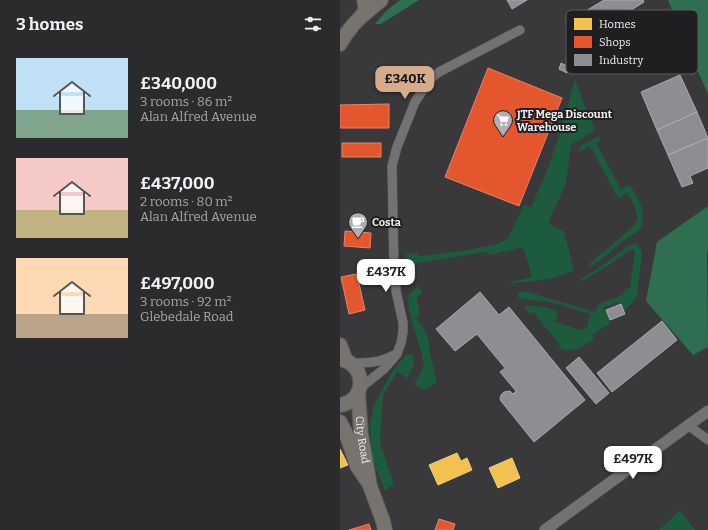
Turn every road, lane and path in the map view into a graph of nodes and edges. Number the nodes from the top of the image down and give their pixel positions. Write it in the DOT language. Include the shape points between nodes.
graph roads {
  1 [pos="364,0"];
  2 [pos="381,0"];
  3 [pos="359,19"];
  4 [pos="340,24"];
  5 [pos="520,30"];
  6 [pos="340,44"];
  7 [pos="340,345"];
  8 [pos="396,354"];
  9 [pos="346,361"];
  10 [pos="359,391"];
  11 [pos="340,405"];
  12 [pos="708,411"];
  13 [pos="340,422"];
  14 [pos="688,425"];
  15 [pos="708,440"];
  16 [pos="370,486"];
  17 [pos="552,528"];
  18 [pos="385,530"];
  1 -- 3 [label="main road" via="365,9"];
  2 -- 3 [label="main road"];
  3 -- 4 [label="main road" via="348,26"];
  3 -- 6 [label="main road"];
  5 -- 8 [label="street" via="430,79 415,102 396,147 392,166 394,269 403,332"];
  7 -- 9 [label="main road, City Road"];
  8 -- 9 [label="street" via="373,363"];
  8 -- 10 [label="street" via="384,369"];
  9 -- 10 [label="main road, City Road" via="358,373"];
  10 -- 11 [label="main road" via="350,402"];
  10 -- 16 [label="main road, City Road" via="361,434"];
  12 -- 14 [label="street"];
  13 -- 16 [label="main road, City Road" via="357,466"];
  14 -- 15 [label="street"];
  14 -- 17 [label="street"];
  16 -- 18 [label="main road, City Road"];
}
